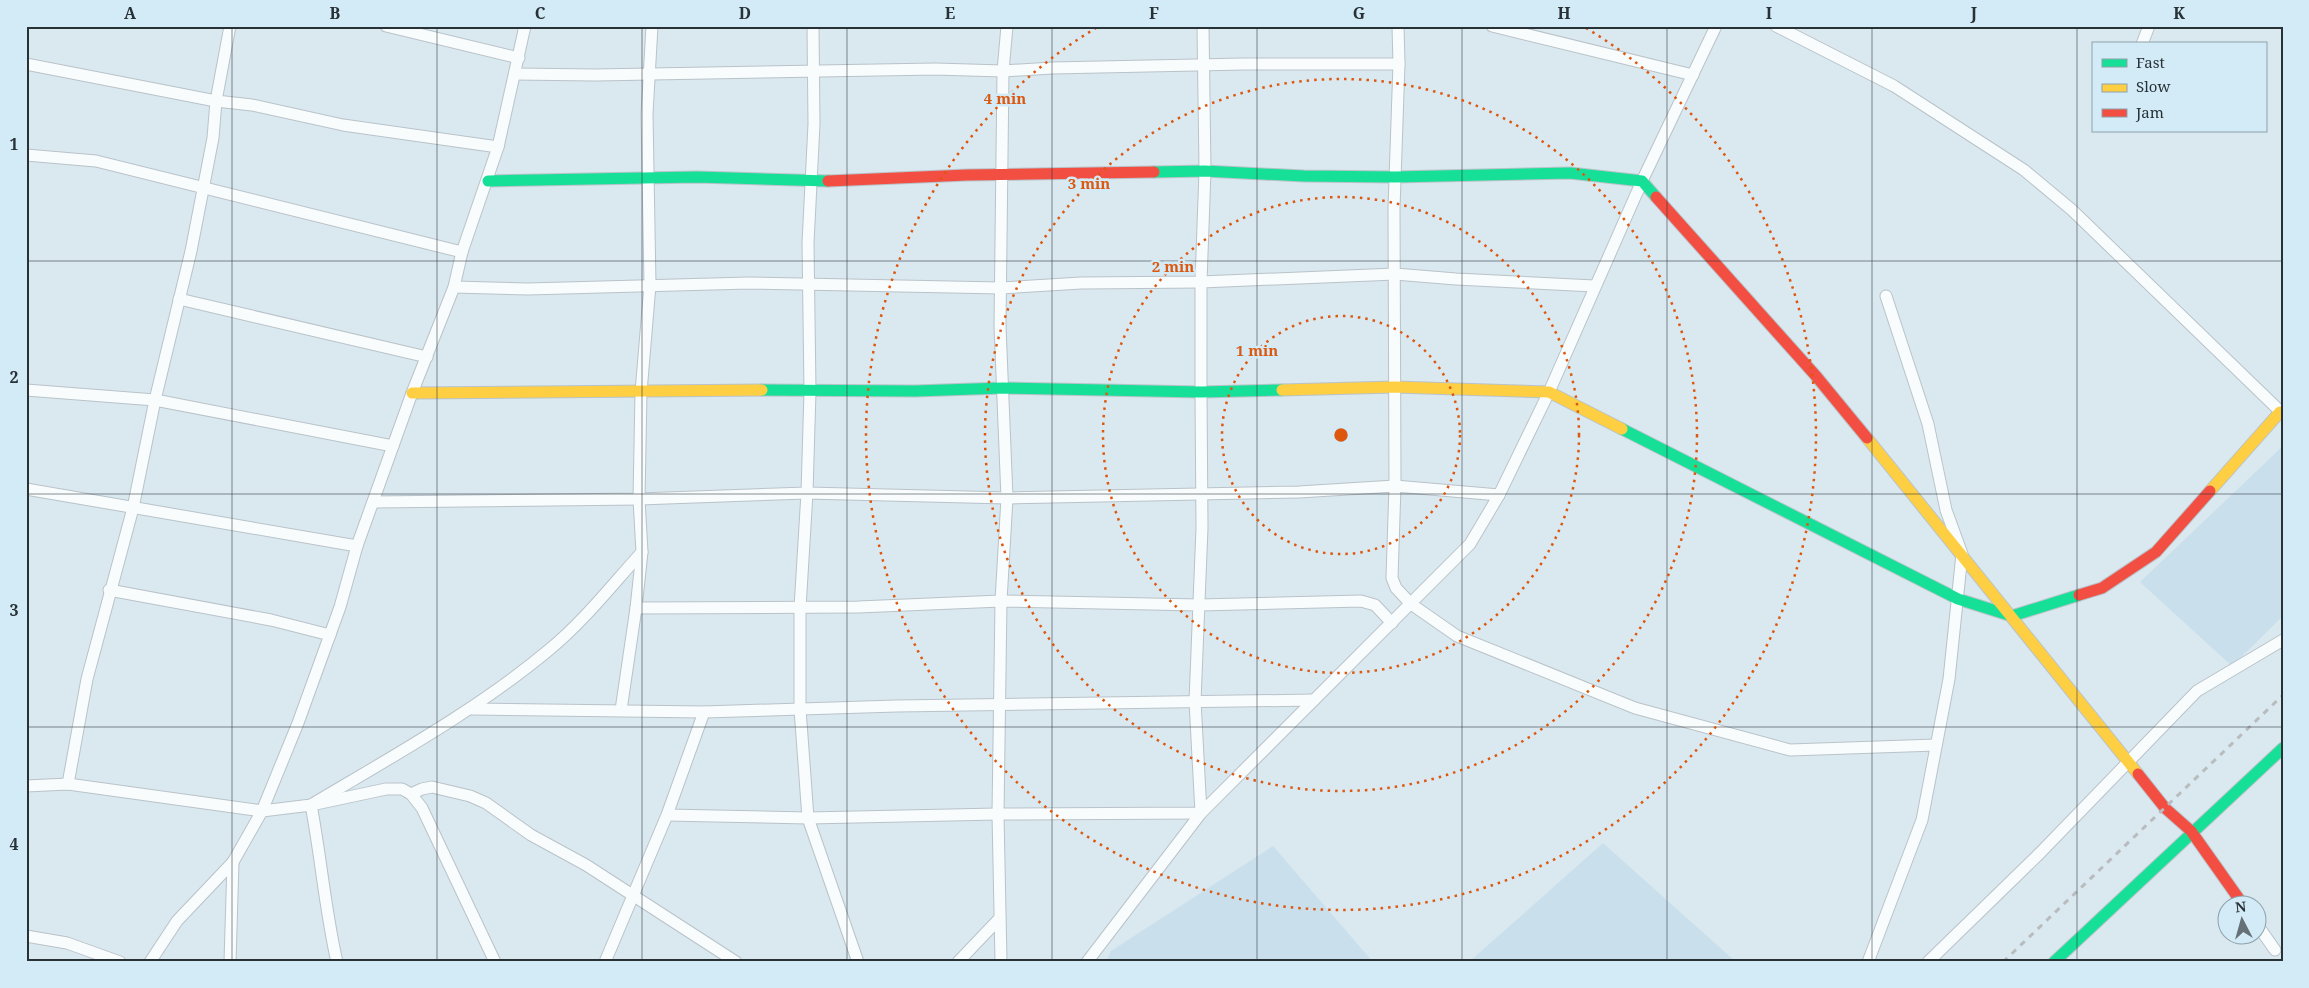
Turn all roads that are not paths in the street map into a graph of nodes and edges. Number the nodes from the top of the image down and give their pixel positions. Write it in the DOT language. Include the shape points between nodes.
graph roads {
  1 [pos="230,26"];
  2 [pos="386,26"];
  3 [pos="525,26"];
  4 [pos="652,26"];
  5 [pos="813,26"];
  6 [pos="1007,26"];
  7 [pos="1203,26"];
  8 [pos="1398,26"];
  9 [pos="1492,26"];
  10 [pos="1716,26"];
  11 [pos="1776,26"];
  12 [pos="2149,26"];
  13 [pos="2143,42"];
  14 [pos="519,58"];
  15 [pos="26,64"];
  16 [pos="1399,64"];
  17 [pos="1203,66"];
  18 [pos="814,71"];
  19 [pos="1003,71"];
  20 [pos="648,73"];
  21 [pos="515,74"];
  22 [pos="1693,75"];
  23 [pos="216,100"];
  24 [pos="498,147"];
  25 [pos="26,155"];
  26 [pos="1205,171"];
  27 [pos="1002,176"];
  28 [pos="1395,177"];
  29 [pos="648,179"];
  30 [pos="488,180"];
  31 [pos="1642,181"];
  32 [pos="811,182"];
  33 [pos="204,189"];
  34 [pos="462,252"];
  35 [pos="1395,274"];
  36 [pos="1201,282"];
  37 [pos="650,285"];
  38 [pos="808,285"];
  39 [pos="1594,286"];
  40 [pos="454,287"];
  41 [pos="1001,288"];
  42 [pos="1886,296"];
  43 [pos="179,300"];
  44 [pos="426,357"];
  45 [pos="1395,387"];
  46 [pos="1003,388"];
  47 [pos="26,390"];
  48 [pos="810,391"];
  49 [pos="641,392"];
  50 [pos="1201,392"];
  51 [pos="1549,392"];
  52 [pos="412,393"];
  53 [pos="155,400"];
  54 [pos="2282,413"];
  55 [pos="393,446"];
  56 [pos="1395,486"];
  57 [pos="26,489"];
  58 [pos="808,492"];
  59 [pos="1202,494"];
  60 [pos="1499,494"];
  61 [pos="1007,498"];
  62 [pos="639,499"];
  63 [pos="374,502"];
  64 [pos="133,508"];
  65 [pos="357,546"];
  66 [pos="642,552"];
  67 [pos="1962,554"];
  68 [pos="109,590"];
  69 [pos="1958,599"];
  70 [pos="1001,601"];
  71 [pos="1199,604"];
  72 [pos="1411,604"];
  73 [pos="636,608"];
  74 [pos="800,608"];
  75 [pos="2012,616"];
  76 [pos="1392,623"];
  77 [pos="330,634"];
  78 [pos="2283,640"];
  79 [pos="1314,700"];
  80 [pos="1195,701"];
  81 [pos="1001,705"];
  82 [pos="472,709"];
  83 [pos="800,709"];
  84 [pos="621,710"];
  85 [pos="704,712"];
  86 [pos="1936,745"];
  87 [pos="2283,748"];
  88 [pos="2129,763"];
  89 [pos="68,784"];
  90 [pos="26,786"];
  91 [pos="411,794"];
  92 [pos="311,805"];
  93 [pos="262,811"];
  94 [pos="1200,813"];
  95 [pos="998,814"];
  96 [pos="667,815"];
  97 [pos="808,818"];
  98 [pos="2191,831"];
  99 [pos="233,862"];
  100 [pos="632,894"];
  101 [pos="2237,896"];
  102 [pos="999,919"];
  103 [pos="26,936"];
  104 [pos="2266,937"];
  105 [pos="2275,950"];
  106 [pos="120,962"];
  107 [pos="150,962"];
  108 [pos="230,962"];
  109 [pos="337,962"];
  110 [pos="495,962"];
  111 [pos="605,962"];
  112 [pos="736,962"];
  113 [pos="858,962"];
  114 [pos="958,962"];
  115 [pos="1001,962"];
  116 [pos="1087,962"];
  117 [pos="1868,962"];
  118 [pos="1928,962"];
  119 [pos="2054,962"];
  1 -- 23 [label="street"];
  2 -- 14 [label="street"];
  3 -- 14 [label="street"];
  4 -- 20 [label="street"];
  5 -- 18 [label="street"];
  6 -- 19 [label="street"];
  7 -- 17 [label="street"];
  8 -- 16 [label="street"];
  9 -- 22 [label="street"];
  10 -- 22 [label="street"];
  11 -- 54 [label="street" via="1894,86 2024,170 2072,210"];
  12 -- 13 [label="street"];
  14 -- 21 [label="street"];
  15 -- 23 [label="street"];
  16 -- 17 [label="street"];
  16 -- 28 [label="street"];
  17 -- 19 [label="street"];
  17 -- 26 [label="street"];
  18 -- 19 [label="street"];
  18 -- 20 [label="street"];
  18 -- 32 [label="street"];
  19 -- 27 [label="street"];
  20 -- 21 [label="street"];
  20 -- 29 [label="street"];
  21 -- 24 [label="street"];
  22 -- 31 [label="street"];
  23 -- 24 [label="street" via="343,125"];
  23 -- 33 [label="street"];
  24 -- 30 [label="street"];
  25 -- 33 [label="street" via="96,161"];
  26 -- 27 [label="street"];
  26 -- 28 [label="street"];
  26 -- 36 [label="street"];
  27 -- 32 [label="street"];
  27 -- 41 [label="street"];
  28 -- 31 [label="street" via="1570,173"];
  28 -- 35 [label="street"];
  29 -- 30 [label="street"];
  29 -- 32 [label="street" via="750,178"];
  29 -- 37 [label="street"];
  30 -- 34 [label="street"];
  31 -- 39 [label="street"];
  31 -- 67 [label="street" via="1816,376"];
  32 -- 38 [label="street"];
  33 -- 34 [label="street"];
  33 -- 43 [label="street"];
  34 -- 40 [label="street"];
  35 -- 36 [label="street"];
  35 -- 39 [label="street"];
  35 -- 45 [label="street"];
  36 -- 41 [label="street" via="1081,283"];
  36 -- 50 [label="street"];
  37 -- 38 [label="street"];
  37 -- 40 [label="street" via="518,289"];
  37 -- 49 [label="street"];
  38 -- 41 [label="street"];
  38 -- 48 [label="street"];
  39 -- 51 [label="street"];
  40 -- 44 [label="street"];
  41 -- 46 [label="street"];
  42 -- 67 [label="street" via="1928,424 1946,510"];
  43 -- 44 [label="street"];
  43 -- 53 [label="street"];
  44 -- 52 [label="street"];
  45 -- 50 [label="street"];
  45 -- 51 [label="street"];
  45 -- 56 [label="street"];
  46 -- 48 [label="street"];
  46 -- 50 [label="street"];
  46 -- 61 [label="street"];
  47 -- 53 [label="street"];
  48 -- 49 [label="street"];
  48 -- 58 [label="street"];
  49 -- 52 [label="street"];
  49 -- 62 [label="street"];
  50 -- 59 [label="street"];
  51 -- 60 [label="street"];
  51 -- 69 [label="street"];
  52 -- 55 [label="street"];
  53 -- 55 [label="street"];
  53 -- 64 [label="street"];
  54 -- 75 [label="street" via="2156,552 2102,588"];
  55 -- 63 [label="street"];
  56 -- 59 [label="street"];
  56 -- 60 [label="street"];
  56 -- 72 [label="street" via="1392,578 1396,588"];
  57 -- 64 [label="street"];
  58 -- 61 [label="street"];
  58 -- 62 [label="street"];
  58 -- 74 [label="street"];
  59 -- 61 [label="street"];
  59 -- 71 [label="street"];
  60 -- 72 [label="street" via="1470,544"];
  61 -- 70 [label="street"];
  62 -- 63 [label="street"];
  62 -- 66 [label="street"];
  63 -- 65 [label="street"];
  64 -- 65 [label="street"];
  64 -- 68 [label="street"];
  65 -- 77 [label="street"];
  66 -- 73 [label="street"];
  66 -- 82 [label="street" via="575,627"];
  67 -- 69 [label="street"];
  67 -- 75 [label="street"];
  68 -- 77 [label="street"];
  68 -- 89 [label="street" via="87,679"];
  69 -- 75 [label="street"];
  69 -- 86 [label="street" via="1949,679"];
  70 -- 71 [label="street"];
  70 -- 74 [label="street"];
  70 -- 81 [label="street"];
  71 -- 76 [label="street" via="1361,601 1375,605"];
  71 -- 80 [label="street"];
  72 -- 76 [label="street"];
  72 -- 86 [label="street" via="1457,636 1635,708 1781,748"];
  73 -- 74 [label="street"];
  73 -- 84 [label="street"];
  74 -- 83 [label="street"];
  75 -- 88 [label="street"];
  76 -- 79 [label="street"];
  77 -- 93 [label="street"];
  78 -- 88 [label="street" via="2197,690"];
  79 -- 80 [label="street"];
  79 -- 94 [label="street"];
  80 -- 81 [label="street"];
  80 -- 94 [label="street"];
  81 -- 83 [label="street"];
  81 -- 95 [label="street"];
  82 -- 84 [label="street"];
  82 -- 92 [label="street"];
  83 -- 85 [label="street"];
  83 -- 97 [label="street"];
  84 -- 85 [label="street"];
  85 -- 96 [label="street"];
  86 -- 117 [label="street" via="1922,820"];
  87 -- 98 [label="street"];
  88 -- 98 [label="street" via="2165,808"];
  88 -- 118 [label="street"];
  89 -- 90 [label="street"];
  89 -- 93 [label="street"];
  91 -- 92 [label="street" via="402,789 386,789"];
  91 -- 100 [label="street" via="432,787 486,803 531,835"];
  91 -- 110 [label="street" via="430,824"];
  92 -- 93 [label="street"];
  92 -- 109 [label="street" via="321,855 329,929"];
  93 -- 99 [label="street"];
  94 -- 95 [label="street"];
  94 -- 116 [label="street"];
  95 -- 97 [label="street"];
  95 -- 102 [label="street"];
  96 -- 97 [label="street"];
  96 -- 100 [label="street"];
  97 -- 113 [label="street"];
  98 -- 101 [label="street"];
  98 -- 119 [label="street"];
  99 -- 107 [label="street" via="176,921"];
  99 -- 108 [label="street"];
  100 -- 111 [label="street"];
  100 -- 112 [label="street"];
  102 -- 114 [label="street"];
  102 -- 115 [label="street"];
  103 -- 106 [label="street" via="68,944"];
  104 -- 105 [label="street"];
}
